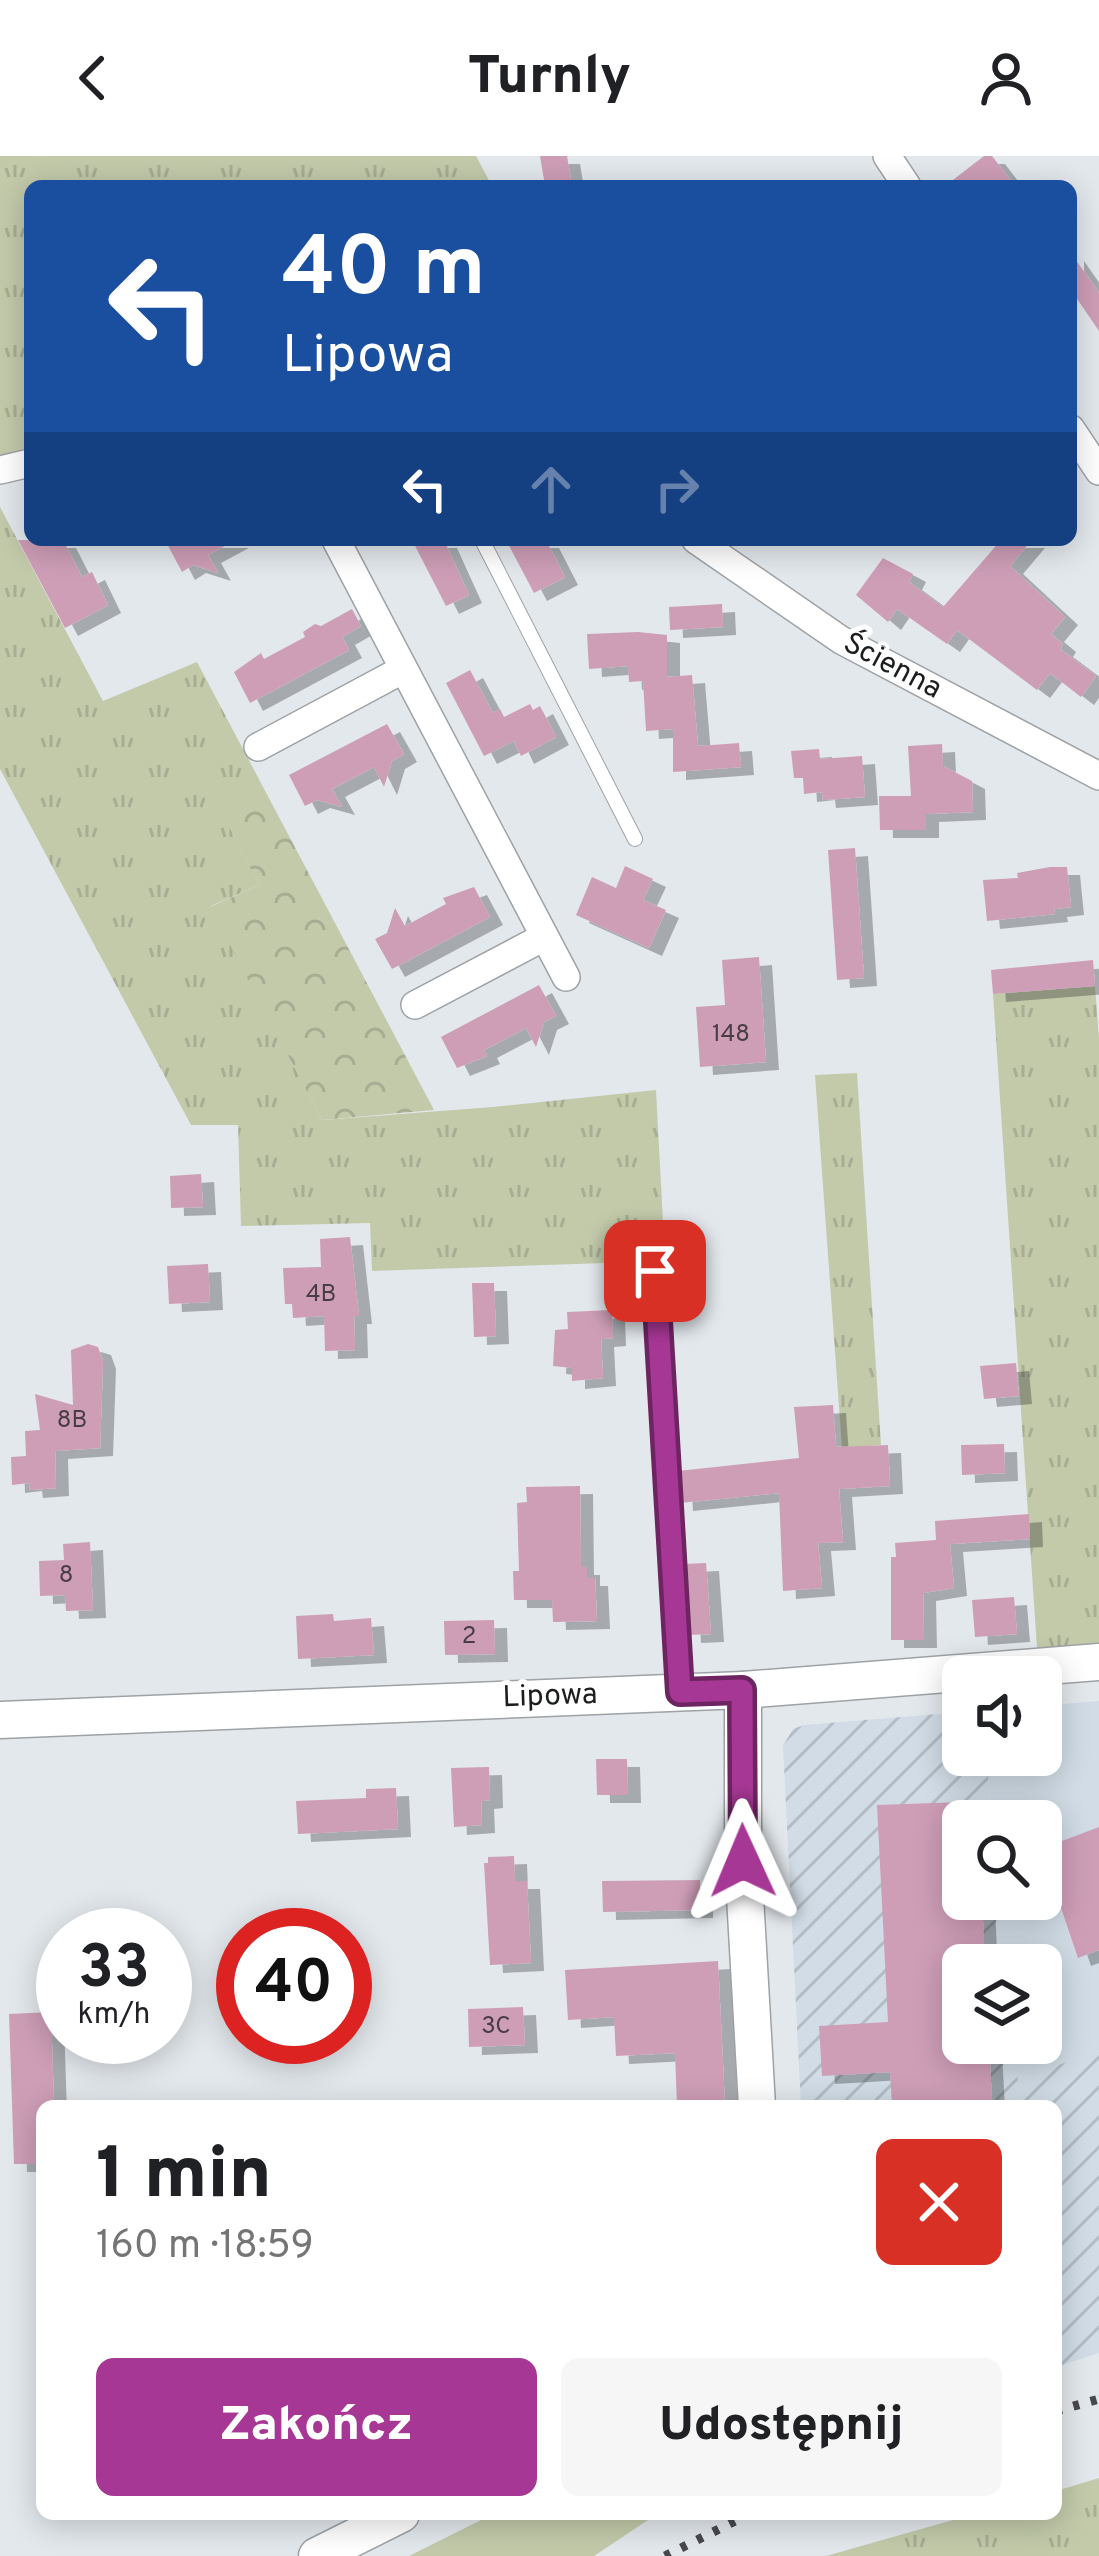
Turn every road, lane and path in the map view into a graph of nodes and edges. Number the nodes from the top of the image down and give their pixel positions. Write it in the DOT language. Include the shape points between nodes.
graph roads {
  1 [pos="1077,438"];
  2 [pos="1099,471"];
  3 [pos="340,546"];
  4 [pos="485,546"];
  5 [pos="705,546"];
  6 [pos="402,670"];
  7 [pos="258,747"];
  8 [pos="1099,776"];
  9 [pos="635,839"];
  10 [pos="544,937"];
  11 [pos="566,977"];
  12 [pos="415,1005"];
  13 [pos="655,1271"];
  14 [pos="1099,1662"];
  15 [pos="742,1690"];
  16 [pos="680,1692"];
  17 [pos="0,1720"];
  18 [pos="757,2100"];
  19 [pos="389,2520"];
  20 [pos="317,2556"];
  1 -- 2 [label="street"];
  3 -- 6 [label="street"];
  4 -- 9 [label="lane"];
  5 -- 8 [label="street, Ścienna" via="841,640"];
  6 -- 7 [label="street"];
  6 -- 10 [label="street"];
  10 -- 11 [label="street"];
  10 -- 12 [label="street"];
  13 -- 16 [label="lane"];
  14 -- 15 [label="street, Lipowa"];
  15 -- 16 [label="street, Lipowa"];
  15 -- 18 [label="street"];
  16 -- 17 [label="street, Lipowa"];
  19 -- 20 [label="street"];
}
